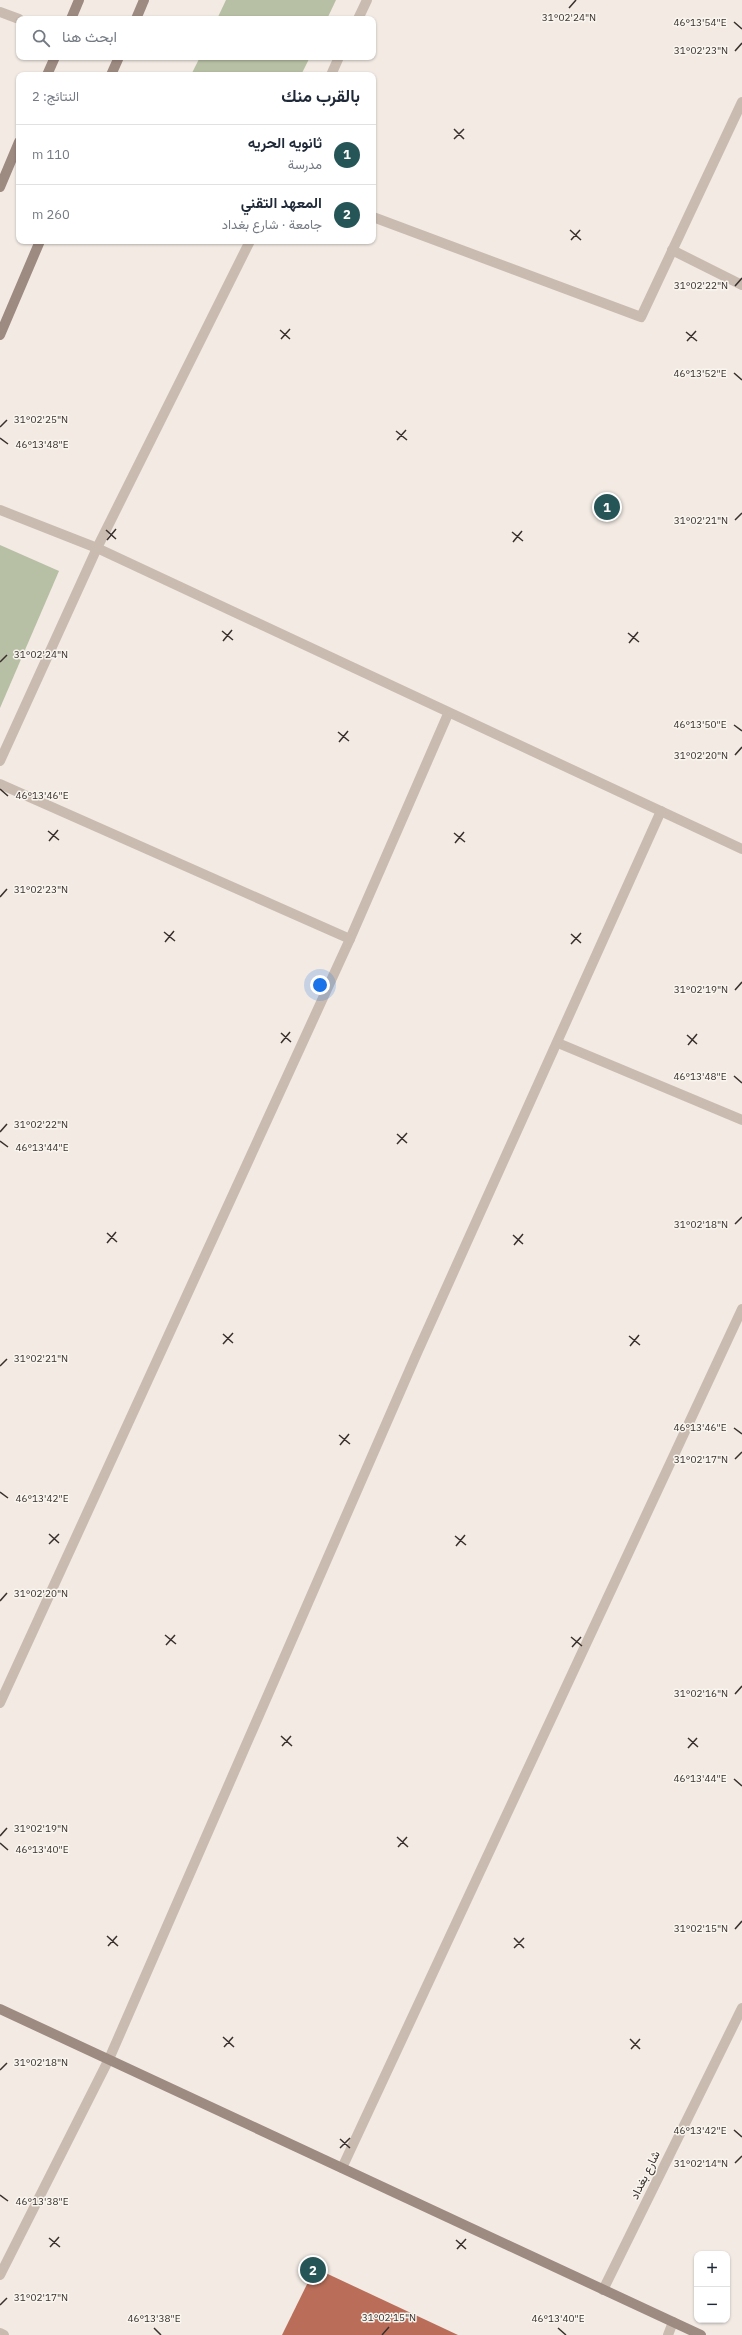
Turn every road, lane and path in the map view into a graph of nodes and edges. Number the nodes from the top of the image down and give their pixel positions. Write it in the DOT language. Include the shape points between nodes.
graph roads {
  1 [pos="79,0"];
  2 [pos="144,0"];
  3 [pos="367,0"];
  4 [pos="0,12"];
  5 [pos="72,16"];
  6 [pos="137,16"];
  7 [pos="359,16"];
  8 [pos="16,18"];
  9 [pos="54,60"];
  10 [pos="118,60"];
  11 [pos="338,60"];
  12 [pos="48,72"];
  13 [pos="112,72"];
  14 [pos="332,72"];
  15 [pos="742,102"];
  16 [pos="16,149"];
  17 [pos="0,187"];
  18 [pos="376,218"];
  19 [pos="39,244"];
  20 [pos="249,244"];
  21 [pos="672,250"];
  22 [pos="742,285"];
  23 [pos="0,335"];
  24 [pos="0,510"];
  25 [pos="97,548"];
  26 [pos="448,714"];
  27 [pos="0,762"];
  28 [pos="0,784"];
  29 [pos="661,811"];
  30 [pos="742,849"];
  31 [pos="350,939"];
  32 [pos="558,1043"];
  33 [pos="742,1120"];
  34 [pos="742,1309"];
  35 [pos="0,1703"];
  36 [pos="742,2008"];
  37 [pos="0,2009"];
  38 [pos="109,2059"];
  39 [pos="342,2168"];
  40 [pos="0,2275"];
  41 [pos="603,2290"];
  42 [pos="673,2322"];
  43 [pos="0,2333"];
  44 [pos="4,2335"];
  45 [pos="668,2335"];
  46 [pos="701,2335"];
  1 -- 5 [label="street"];
  2 -- 6 [label="street"];
  3 -- 7 [label="street"];
  4 -- 8 [label="street"];
  9 -- 12 [label="street"];
  10 -- 13 [label="street"];
  11 -- 14 [label="street"];
  15 -- 21 [label="street"];
  16 -- 17 [label="street"];
  18 -- 21 [label="street" via="640,316"];
  19 -- 23 [label="street"];
  20 -- 25 [label="street"];
  21 -- 22 [label="street"];
  24 -- 25 [label="street"];
  25 -- 26 [label="street"];
  25 -- 27 [label="street"];
  26 -- 29 [label="street"];
  26 -- 31 [label="street"];
  28 -- 31 [label="street"];
  29 -- 30 [label="street"];
  29 -- 32 [label="street"];
  31 -- 35 [label="street"];
  32 -- 33 [label="street"];
  32 -- 38 [label="street" via="411,1368"];
  34 -- 39 [label="street"];
  36 -- 41 [label="street, شارع بغداد"];
  37 -- 38 [label="street"];
  38 -- 39 [label="street"];
  38 -- 40 [label="street"];
  39 -- 41 [label="street"];
  41 -- 42 [label="street"];
  42 -- 45 [label="street"];
  42 -- 46 [label="street"];
  43 -- 44 [label="street"];
}
